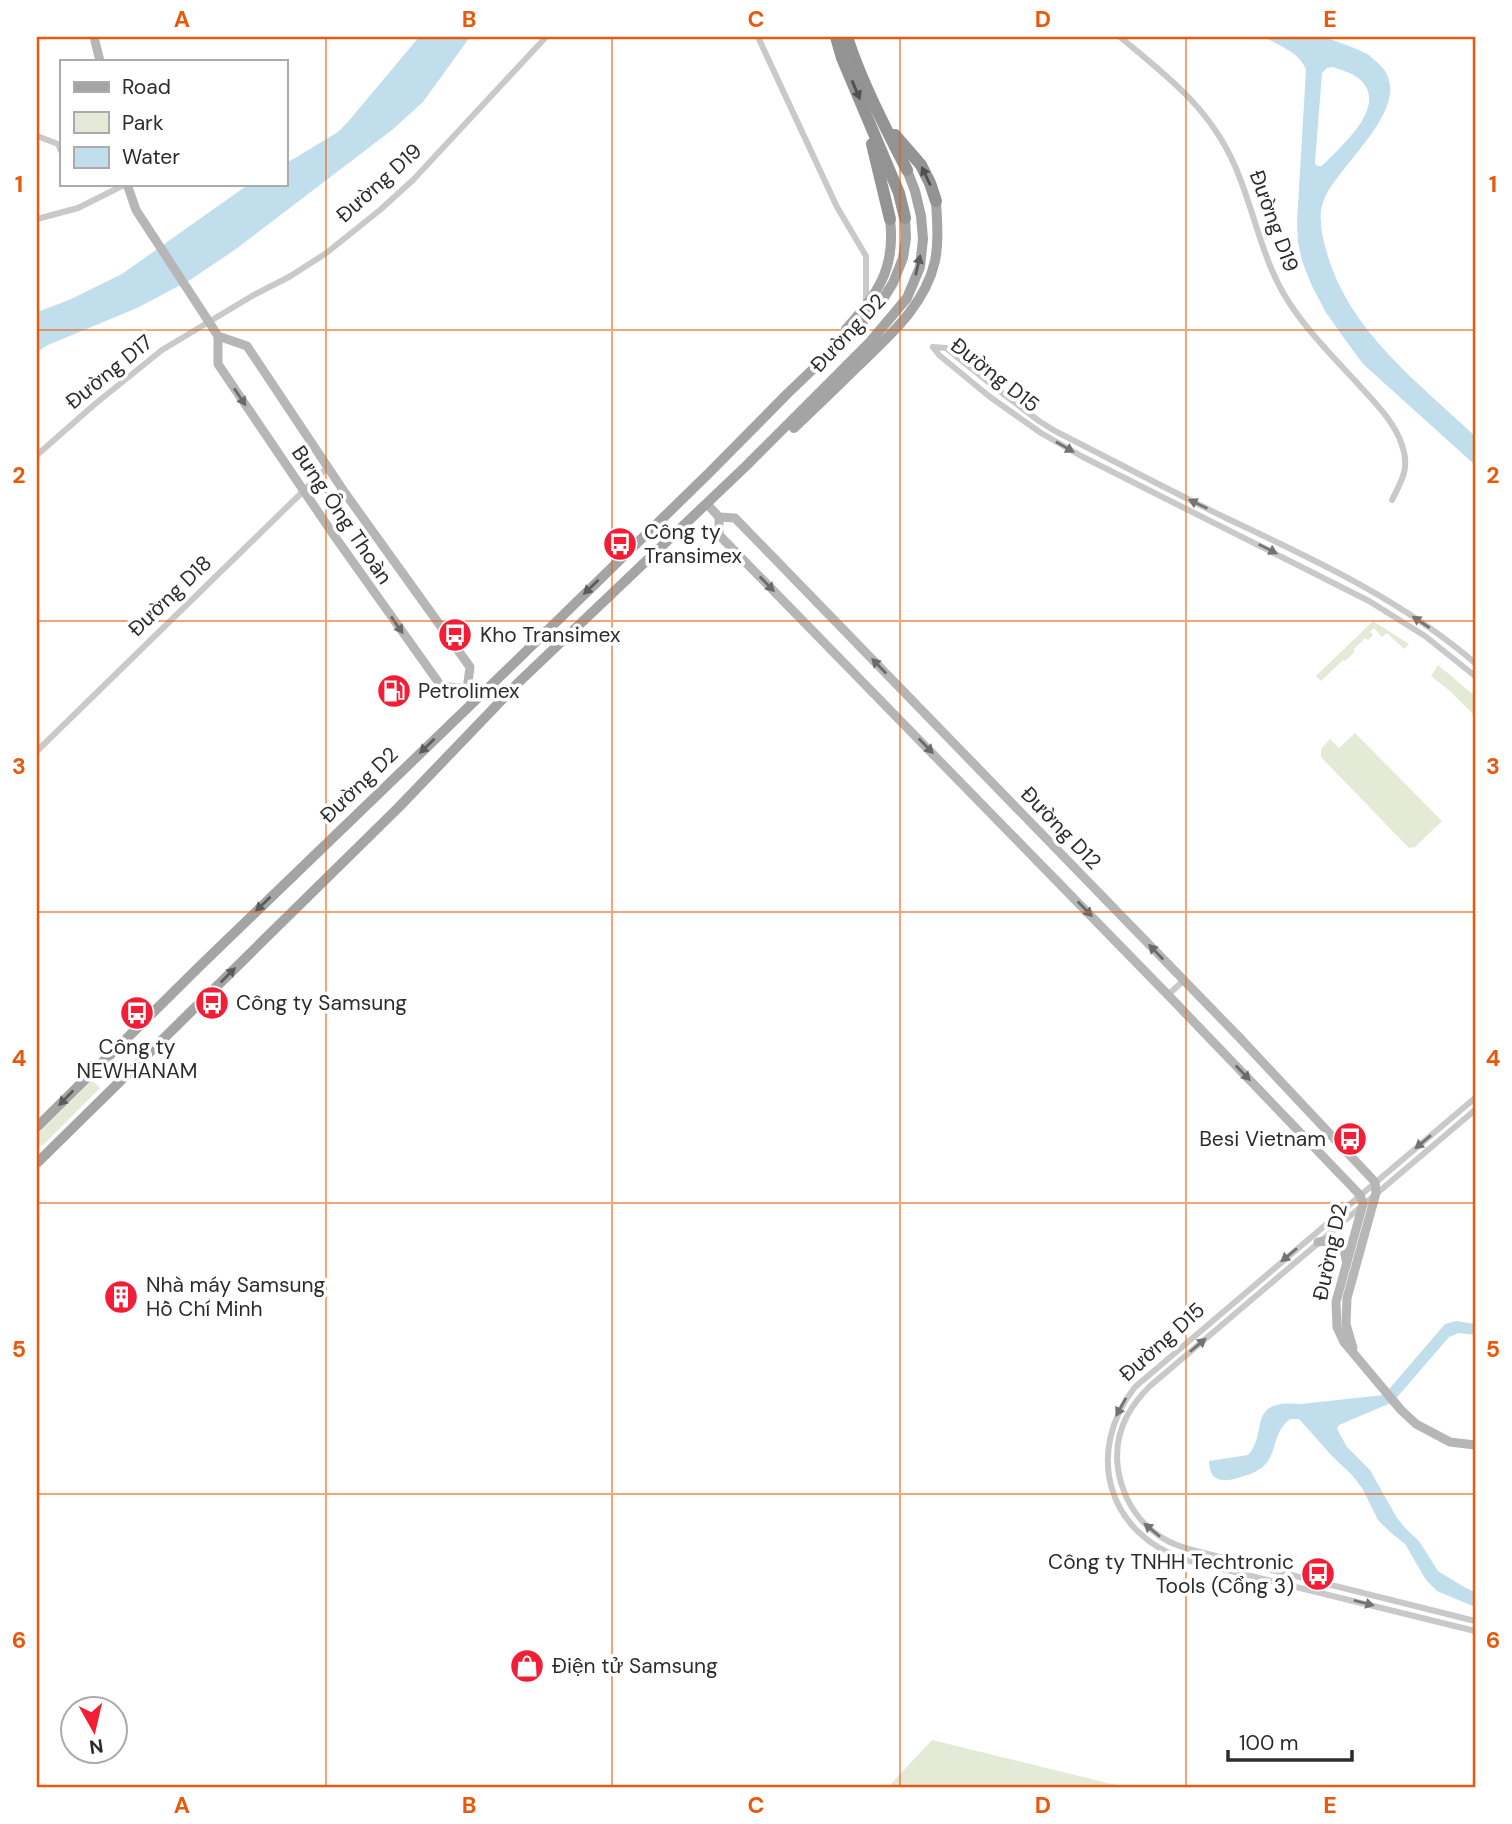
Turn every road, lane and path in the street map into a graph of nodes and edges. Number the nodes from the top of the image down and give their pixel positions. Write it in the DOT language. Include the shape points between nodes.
graph roads {
  1 [pos="94,37"];
  2 [pos="546,37"];
  3 [pos="758,37"];
  4 [pos="835,37"];
  5 [pos="847,37"];
  6 [pos="1120,37"];
  7 [pos="847,55"];
  8 [pos="100,60"];
  9 [pos="875,119"];
  10 [pos="37,136"];
  11 [pos="60,148"];
  12 [pos="907,170"];
  13 [pos="122,186"];
  14 [pos="127,186"];
  15 [pos="936,201"];
  16 [pos="905,218"];
  17 [pos="37,219"];
  18 [pos="890,219"];
  19 [pos="866,307"];
  20 [pos="209,322"];
  21 [pos="218,336"];
  22 [pos="736,444"];
  23 [pos="724,450"];
  24 [pos="37,455"];
  25 [pos="328,467"];
  26 [pos="709,473"];
  27 [pos="691,486"];
  28 [pos="723,488"];
  29 [pos="304,490"];
  30 [pos="1392,500"];
  31 [pos="707,504"];
  32 [pos="719,517"];
  33 [pos="1475,663"];
  34 [pos="1475,676"];
  35 [pos="467,689"];
  36 [pos="476,698"];
  37 [pos="489,713"];
  38 [pos="37,751"];
  39 [pos="1184,981"];
  40 [pos="1168,995"];
  41 [pos="1475,1098"];
  42 [pos="1475,1110"];
  43 [pos="37,1127"];
  44 [pos="38,1162"];
  45 [pos="1375,1182"];
  46 [pos="1377,1193"];
  47 [pos="1362,1199"];
  48 [pos="1318,1242"];
  49 [pos="1346,1265"];
  50 [pos="1354,1353"];
  51 [pos="1475,1445"];
  52 [pos="1286,1573"];
  53 [pos="1283,1583"];
  54 [pos="1475,1621"];
  55 [pos="1475,1631"];
  1 -- 8 [label="street"];
  2 -- 20 [label="street, Đường D19" via="380,210 325,254"];
  3 -- 19 [label="street" via="837,207 866,256"];
  4 -- 7 [label="highway"];
  5 -- 7 [label="highway"];
  6 -- 30 [label="street, Đường D19" via="1178,85 1214,128 1237,169 1276,281 1317,340 1395,428 1405,472"];
  7 -- 9 [label="highway"];
  9 -- 12 [label="highway"];
  15 -- 9 [label="highway, one-way" via="921,164"];
  9 -- 16 [label="highway"];
  9 -- 18 [label="highway" via="873,148"];
  10 -- 11 [label="street"];
  28 -- 12 [label="main road, Đường D2, one-way" via="866,346 907,298 920,267 923,239"];
  13 -- 17 [label="street" via="78,208"];
  14 -- 20 [label="street, Bưng Ông Thoàn" via="154,240"];
  15 -- 28 [label="main road, Đường D2" via="935,260 928,283 900,325 743,478"];
  16 -- 22 [label="main road, Đường D2" via="903,258 878,307"];
  18 -- 19 [label="main road, Đường D2" via="887,269"];
  19 -- 23 [label="main road, Đường D2"];
  20 -- 21 [label="street, Bưng Ông Thoàn"];
  20 -- 24 [label="street, Đường D17" via="162,350"];
  21 -- 25 [label="street, Bưng Ông Thoàn" via="247,346"];
  21 -- 29 [label="street, Bưng Ông Thoàn, one-way" via="218,364"];
  22 -- 23 [label="main road, Đường D2"];
  22 -- 26 [label="main road, Đường D2"];
  23 -- 26 [label="main road, Đường D2"];
  25 -- 29 [label="street, Đường D18"];
  25 -- 35 [label="street, Bưng Ông Thoàn" via="470,667"];
  26 -- 27 [label="main road, Đường D2"];
  27 -- 31 [label="main road"];
  27 -- 36 [label="main road, Đường D2, one-way"];
  28 -- 31 [label="main road, Đường D2"];
  29 -- 35 [label="street, Bưng Ông Thoàn, one-way" via="441,686"];
  29 -- 38 [label="street, Đường D18"];
  31 -- 32 [label="street, Đường D12"];
  31 -- 37 [label="main road, Đường D2"];
  39 -- 32 [label="street, Đường D12, one-way" via="735,517"];
  32 -- 40 [label="street, Đường D12, one-way" via="719,535"];
  33 -- 34 [label="street, Đường D15, one-way" via="1420,621 1361,586 1055,431 946,348 933,347 990,397 1041,433 1369,601 1425,636"];
  35 -- 36 [label="street, Bưng Ông Thoàn"];
  36 -- 37 [label="main road"];
  36 -- 43 [label="main road, Đường D2, one-way"];
  44 -- 37 [label="main road, Đường D2, one-way" via="411,793 422,790"];
  39 -- 40 [label="street"];
  39 -- 45 [label="street, Đường D12"];
  40 -- 47 [label="street, Đường D12, one-way"];
  41 -- 45 [label="street, Đường D15, one-way"];
  42 -- 46 [label="street, Đường D15"];
  45 -- 46 [label="street"];
  45 -- 47 [label="street, Đường D15"];
  46 -- 47 [label="street, Đường D15"];
  46 -- 50 [label="street, Đường D2" via="1346,1307"];
  47 -- 48 [label="street, Đường D15"];
  47 -- 49 [label="street, Đường D2"];
  47 -- 53 [label="street, Đường D15, one-way" via="1143,1379 1112,1425 1107,1458 1113,1491 1144,1538 1186,1560"];
  48 -- 49 [label="street" via="1342,1246"];
  52 -- 48 [label="street, Đường D15, one-way" via="1183,1548 1160,1537 1128,1501 1118,1470 1118,1448 1127,1416 1141,1395"];
  49 -- 50 [label="street, Đường D2" via="1336,1318 1344,1342"];
  50 -- 51 [label="street, Đường D2" via="1416,1424 1450,1442"];
  52 -- 53 [label="street"];
  52 -- 54 [label="street, Đường D15"];
  53 -- 55 [label="street, Đường D15, one-way"];
}
